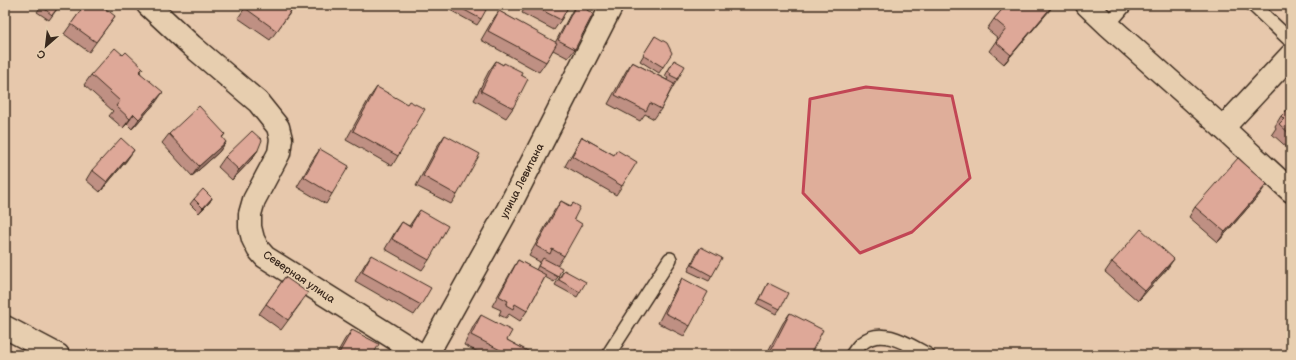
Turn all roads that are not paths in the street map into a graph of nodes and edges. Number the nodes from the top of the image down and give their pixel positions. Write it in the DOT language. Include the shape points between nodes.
graph roads {
  1 [pos="148,5"];
  2 [pos="612,5"];
  3 [pos="1087,5"];
  4 [pos="1126,5"];
  5 [pos="1253,5"];
  6 [pos="1108,25"];
  7 [pos="1291,41"];
  8 [pos="1291,55"];
  9 [pos="1224,128"];
  10 [pos="1291,192"];
  11 [pos="670,259"];
  12 [pos="5,327"];
  13 [pos="58,355"];
  14 [pos="421,355"];
  15 [pos="427,355"];
  16 [pos="608,355"];
  17 [pos="852,355"];
  18 [pos="928,355"];
  1 -- 14 [label="street, Северная улица" via="258,102 278,127 281,139 279,154 254,200 250,214 250,227 258,249 265,257"];
  2 -- 15 [label="street, улица Левитана" via="508,209"];
  3 -- 6 [label="street"];
  4 -- 6 [label="lane"];
  5 -- 7 [label="lane"];
  6 -- 9 [label="street"];
  8 -- 9 [label="street"];
  9 -- 10 [label="street"];
  11 -- 16 [label="lane"];
  12 -- 13 [label="street"];
  17 -- 18 [label="lane" via="869,338 883,336 897,339"];
}
